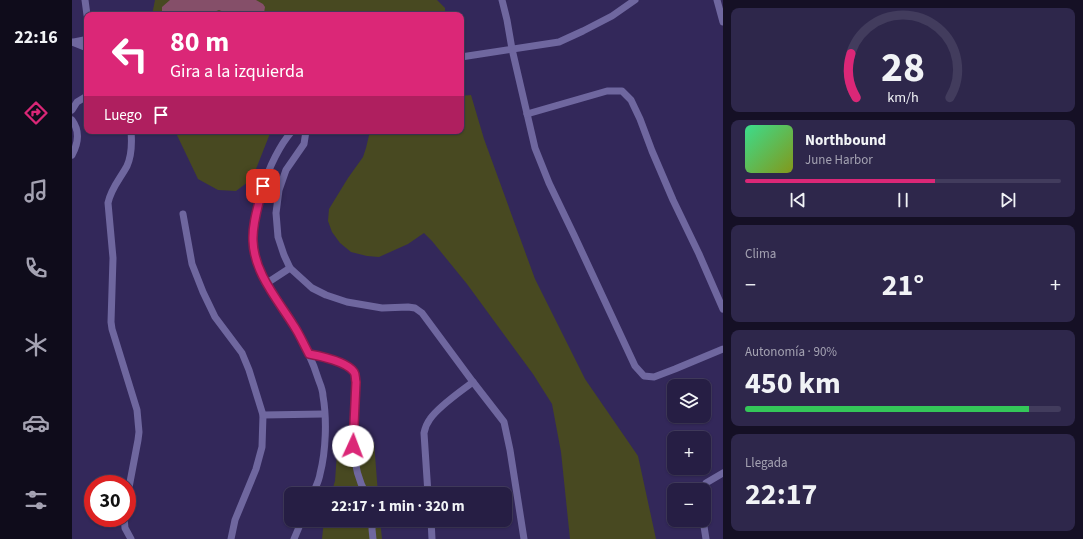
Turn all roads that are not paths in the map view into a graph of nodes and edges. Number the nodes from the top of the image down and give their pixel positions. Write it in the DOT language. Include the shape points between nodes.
graph roads {
  1 [pos="85,0"];
  2 [pos="502,0"];
  3 [pos="635,0"];
  4 [pos="717,0"];
  5 [pos="87,12"];
  6 [pos="723,22"];
  7 [pos="84,40"];
  8 [pos="73,42"];
  9 [pos="84,47"];
  10 [pos="512,49"];
  11 [pos="464,57"];
  12 [pos="84,98"];
  13 [pos="72,110"];
  14 [pos="527,114"];
  15 [pos="72,120"];
  16 [pos="131,134"];
  17 [pos="290,134"];
  18 [pos="306,134"];
  19 [pos="72,155"];
  20 [pos="182,214"];
  21 [pos="290,268"];
  22 [pos="267,283"];
  23 [pos="723,309"];
  24 [pos="723,349"];
  25 [pos="309,354"];
  26 [pos="473,382"];
  27 [pos="324,414"];
  28 [pos="263,415"];
  29 [pos="723,473"];
  30 [pos="131,475"];
  31 [pos="706,483"];
  32 [pos="316,487"];
  33 [pos="362,487"];
  34 [pos="428,487"];
  35 [pos="125,527"];
  36 [pos="299,527"];
  37 [pos="372,527"];
  38 [pos="431,527"];
  39 [pos="703,527"];
  40 [pos="131,539"];
  41 [pos="231,539"];
  42 [pos="294,539"];
  43 [pos="373,539"];
  44 [pos="432,539"];
  45 [pos="524,539"];
  46 [pos="706,539"];
  1 -- 5 [label="street"];
  2 -- 10 [label="street"];
  3 -- 10 [label="street" via="612,16 559,42"];
  4 -- 6 [label="street"];
  7 -- 8 [label="street"];
  8 -- 9 [label="street"];
  10 -- 11 [label="street"];
  10 -- 14 [label="street"];
  12 -- 13 [label="street" via="77,102"];
  14 -- 23 [label="street" via="607,91 622,91 640,119 673,200"];
  14 -- 24 [label="street" via="535,148 548,184 635,366 644,376 654,377"];
  15 -- 19 [label="street" via="78,134"];
  16 -- 30 [label="street" via="132,151 129,161 113,187 108,203 113,258 111,322 137,410 139,432"];
  17 -- 22 [label="street" via="271,164 255,218 255,256"];
  18 -- 21 [label="street" via="304,144 286,170 279,190 276,213 278,237"];
  20 -- 28 [label="street" via="192,264 203,292 215,317 242,353"];
  21 -- 22 [label="street"];
  21 -- 26 [label="street" via="312,288 347,302 382,308 414,308 422,313"];
  22 -- 25 [label="street"];
  25 -- 27 [label="street" via="323,395"];
  25 -- 33 [label="street" via="322,356 354,372 356,382 353,446 356,472"];
  26 -- 34 [label="street" via="437,411 426,426 424,433"];
  26 -- 45 [label="street" via="504,422"];
  27 -- 28 [label="street"];
  27 -- 32 [label="street" via="325,440"];
  28 -- 41 [label="street" via="262,447 256,469 235,520"];
  29 -- 31 [label="street"];
  35 -- 40 [label="street"];
  36 -- 42 [label="street"];
  37 -- 43 [label="street"];
  38 -- 44 [label="street"];
  39 -- 46 [label="street"];
}
